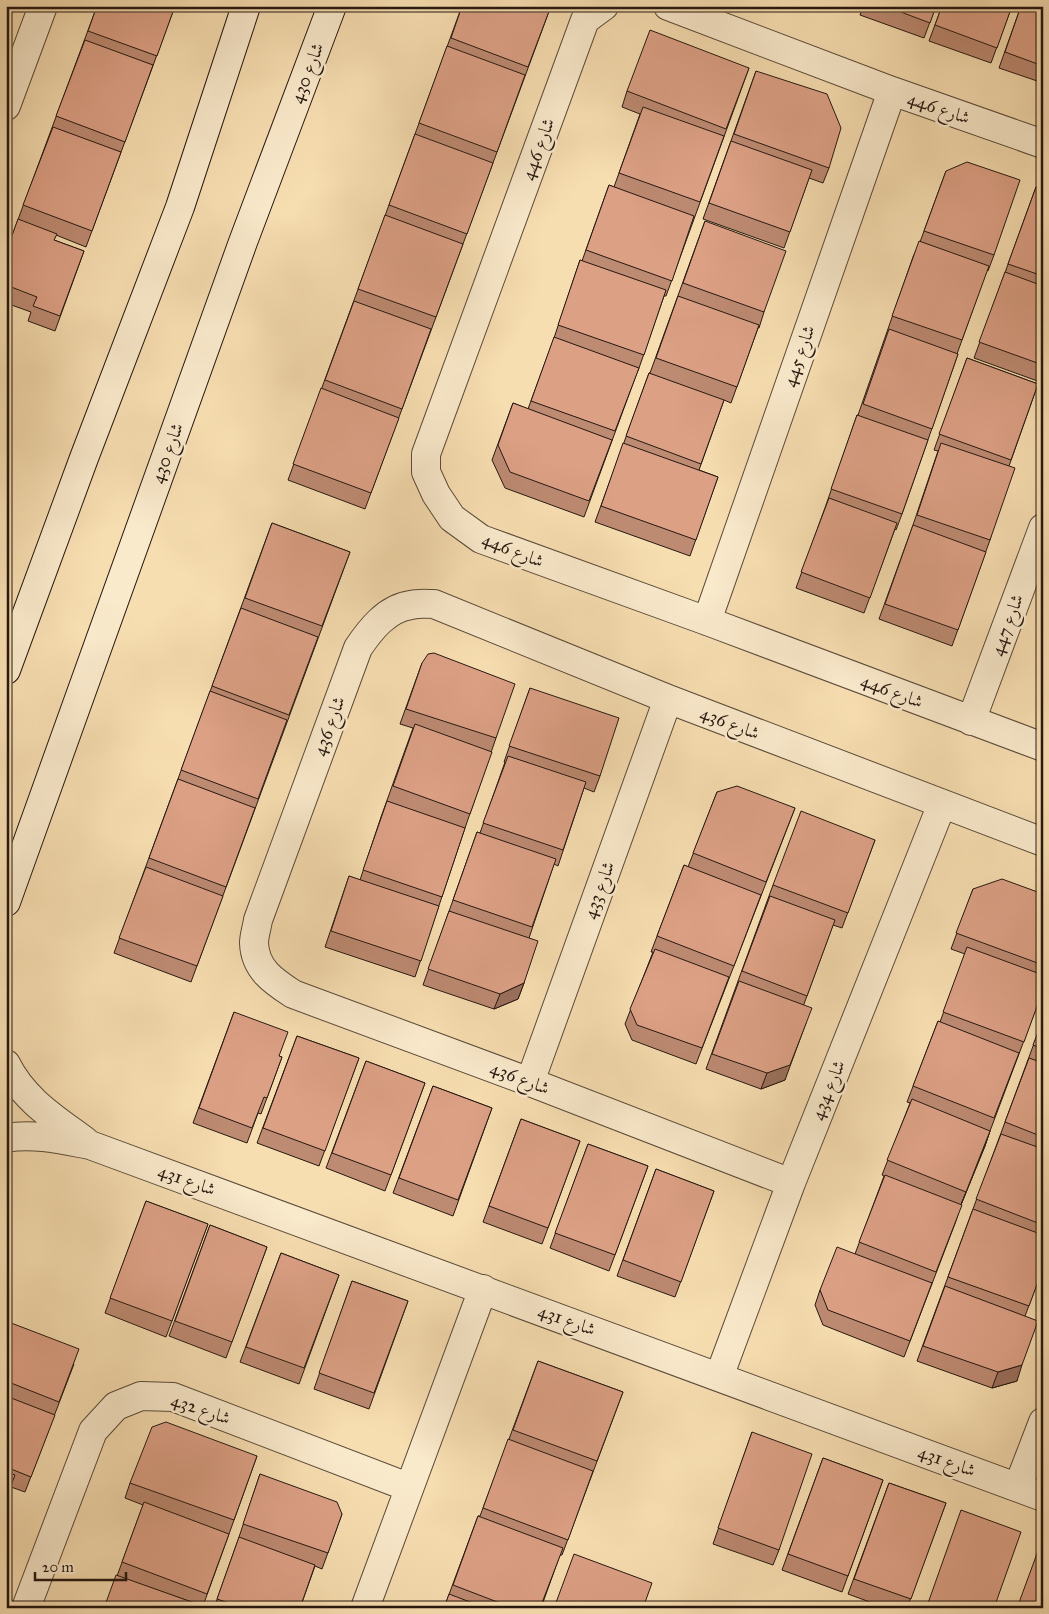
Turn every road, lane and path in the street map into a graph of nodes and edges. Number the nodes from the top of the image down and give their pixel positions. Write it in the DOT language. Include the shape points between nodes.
graph roads {
  1 [pos="43,6"];
  2 [pos="246,6"];
  3 [pos="332,6"];
  4 [pos="604,6"];
  5 [pos="668,6"];
  6 [pos="892,91"];
  7 [pos="6,106"];
  8 [pos="1043,144"];
  9 [pos="1043,528"];
  10 [pos="707,621"];
  11 [pos="6,670"];
  12 [pos="668,699"];
  13 [pos="972,721"];
  14 [pos="1043,747"];
  15 [pos="942,804"];
  16 [pos="1043,842"];
  17 [pos="6,902"];
  18 [pos="6,1064"];
  19 [pos="530,1082"];
  20 [pos="6,1138"];
  21 [pos="90,1145"];
  22 [pos="790,1183"];
  23 [pos="483,1289"];
  24 [pos="719,1377"];
  25 [pos="1043,1422"];
  26 [pos="408,1488"];
  27 [pos="1030,1492"];
  28 [pos="26,1608"];
  29 [pos="365,1608"];
  1 -- 7 [label="street"];
  2 -- 11 [label="street" via="180,207"];
  3 -- 17 [label="street, شارع 430" via="242,242"];
  4 -- 10 [label="street, شارع 446" via="585,20 426,454 426,472 452,518 481,539"];
  5 -- 6 [label="street, شارع 446"];
  6 -- 8 [label="street, شارع 446"];
  6 -- 10 [label="street, شارع 445"];
  9 -- 13 [label="street, شارع 447"];
  10 -- 13 [label="street, شارع 446"];
  12 -- 15 [label="street, شارع 436"];
  12 -- 19 [label="street, شارع 433"];
  12 -- 19 [label="street, شارع 436" via="434,604 410,604 392,612 371,629 358,648 258,920 254,944 259,966 274,982 293,994"];
  13 -- 14 [label="street, شارع 446"];
  15 -- 16 [label="street, شارع 436"];
  15 -- 22 [label="street, شارع 434"];
  18 -- 21 [label="street, شارع 431" via="22,1090 38,1106"];
  19 -- 22 [label="street, شارع 436"];
  20 -- 21 [label="street, شارع 431" via="58,1139"];
  21 -- 23 [label="street, شارع 431"];
  22 -- 24 [label="street, شارع 434"];
  23 -- 24 [label="street, شارع 431"];
  23 -- 26 [label="street"];
  24 -- 27 [label="street, شارع 431"];
  25 -- 27 [label="street"];
  26 -- 28 [label="street, شارع 432" via="173,1397 141,1396 116,1406 93,1431"];
  26 -- 29 [label="street"];
}
